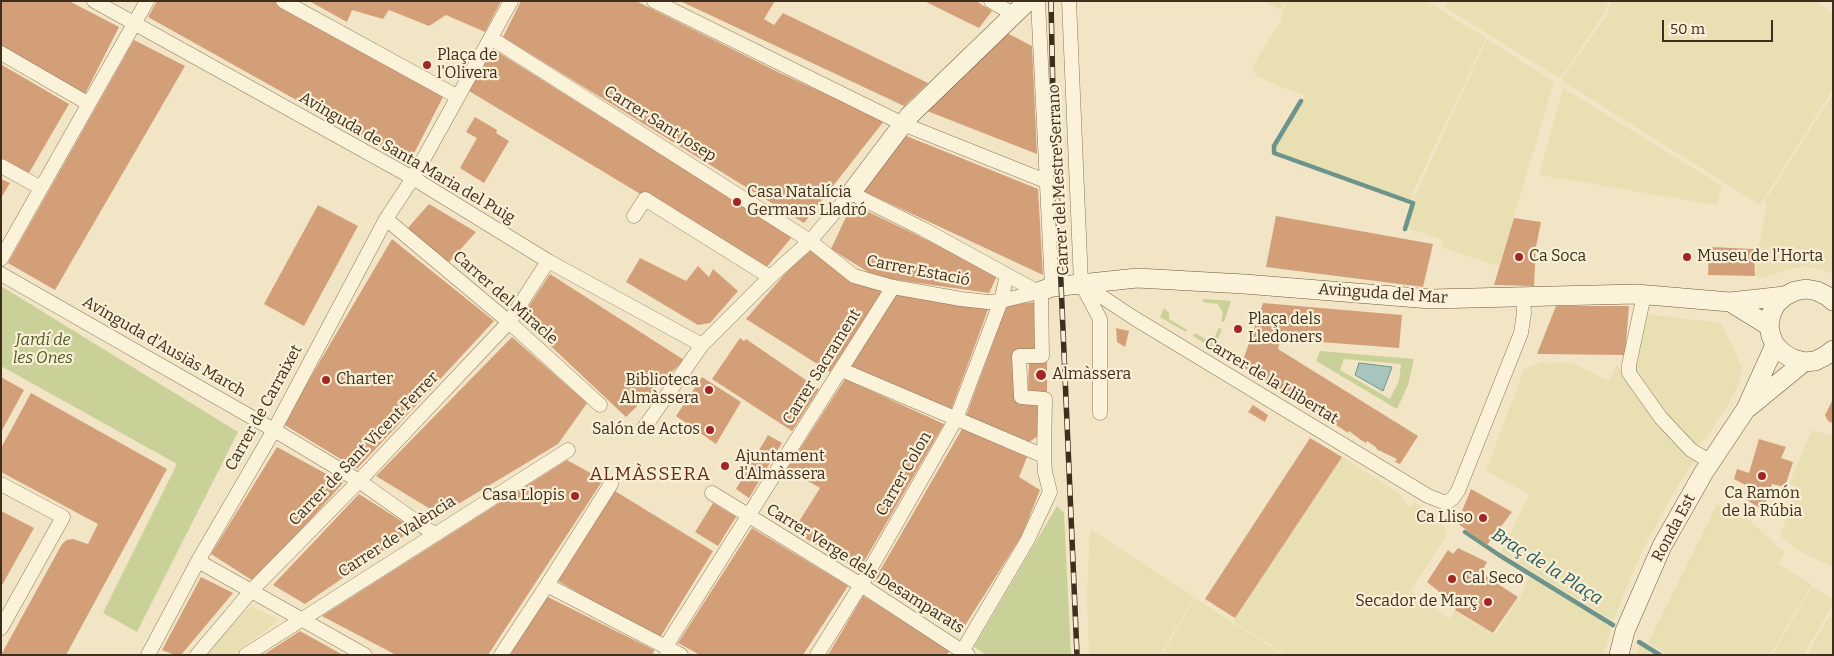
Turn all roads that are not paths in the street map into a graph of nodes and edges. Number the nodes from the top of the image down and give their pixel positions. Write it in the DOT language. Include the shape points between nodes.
graph roads {
  1 [pos="94,1"];
  2 [pos="147,1"];
  3 [pos="283,1"];
  4 [pos="511,1"];
  5 [pos="654,1"];
  6 [pos="991,1"];
  7 [pos="1028,1"];
  8 [pos="1038,1"];
  9 [pos="1069,1"];
  10 [pos="1012,14"];
  11 [pos="135,24"];
  12 [pos="491,38"];
  13 [pos="2,56"];
  14 [pos="458,97"];
  15 [pos="89,104"];
  16 [pos="903,124"];
  17 [pos="1,166"];
  18 [pos="413,178"];
  19 [pos="1048,182"];
  20 [pos="41,188"];
  21 [pos="851,193"];
  22 [pos="634,216"];
  23 [pos="386,219"];
  24 [pos="810,241"];
  25 [pos="1,259"];
  26 [pos="548,261"];
  27 [pos="1,274"];
  28 [pos="1007,275"];
  29 [pos="770,277"];
  30 [pos="1081,283"];
  31 [pos="893,287"];
  32 [pos="1044,290"];
  33 [pos="1644,295"];
  34 [pos="1785,296"];
  35 [pos="1523,298"];
  36 [pos="1001,301"];
  37 [pos="1730,302"];
  38 [pos="1833,302"];
  39 [pos="509,322"];
  40 [pos="1769,326"];
  41 [pos="702,345"];
  42 [pos="1775,345"];
  43 [pos="1833,350"];
  44 [pos="1804,362"];
  45 [pos="842,370"];
  46 [pos="600,405"];
  47 [pos="1746,410"];
  48 [pos="1100,414"];
  49 [pos="956,419"];
  50 [pos="644,428"];
  51 [pos="274,430"];
  52 [pos="568,450"];
  53 [pos="1044,456"];
  54 [pos="1711,462"];
  55 [pos="359,481"];
  56 [pos="1,484"];
  57 [pos="611,484"];
  58 [pos="712,494"];
  59 [pos="749,516"];
  60 [pos="434,534"];
  61 [pos="198,561"];
  62 [pos="547,585"];
  63 [pos="861,585"];
  64 [pos="252,590"];
  65 [pos="302,619"];
  66 [pos="1,628"];
  67 [pos="667,651"];
  68 [pos="964,654"];
  69 [pos="148,655"];
  70 [pos="197,655"];
  71 [pos="246,655"];
  72 [pos="365,655"];
  73 [pos="501,655"];
  74 [pos="682,655"];
  75 [pos="817,655"];
  76 [pos="1619,655"];
  1 -- 11 [label="street, Avinguda de Santa Maria del Puig"];
  2 -- 11 [label="street"];
  3 -- 14 [label="street"];
  4 -- 12 [label="street, Carrer de Carraixet"];
  5 -- 16 [label="street"];
  6 -- 10 [label="street"];
  7 -- 10 [label="street"];
  8 -- 19 [label="street, Carrer del Mestre Serrano"];
  9 -- 30 [label="street, Carrer del Mestre Serrano"];
  10 -- 16 [label="street"];
  11 -- 15 [label="street"];
  11 -- 18 [label="street, Avinguda de Santa Maria del Puig"];
  12 -- 14 [label="street, Carrer de Carraixet"];
  12 -- 24 [label="street, Carrer Sant Josep"];
  13 -- 15 [label="street"];
  14 -- 18 [label="street, Carrer de Carraixet"];
  15 -- 20 [label="street"];
  16 -- 19 [label="street"];
  16 -- 21 [label="street"];
  17 -- 20 [label="street"];
  18 -- 23 [label="street, Carrer de Carraixet"];
  18 -- 26 [label="street, Avinguda de Santa Maria del Puig"];
  19 -- 32 [label="street, Carrer del Mestre Serrano"];
  20 -- 25 [label="street"];
  21 -- 24 [label="street"];
  21 -- 28 [label="street"];
  22 -- 29 [label="street" via="645,199"];
  23 -- 39 [label="street, Carrer del Miracle"];
  23 -- 51 [label="street, Carrer de Carraixet"];
  24 -- 29 [label="street"];
  24 -- 31 [label="street, Carrer Estació" via="854,276"];
  26 -- 39 [label="street, Carrer de Sant Vicent Ferrer"];
  26 -- 41 [label="street, Avinguda de Santa Maria del Puig"];
  27 -- 51 [label="street, Avinguda d'Ausiàs March"];
  28 -- 32 [label="street"];
  28 -- 36 [label="street, Carrer Colon"];
  29 -- 41 [label="street"];
  30 -- 32 [label="street, Avinguda del Mar"];
  30 -- 35 [label="street, Avinguda del Mar" via="1157,278 1414,298"];
  30 -- 35 [label="street, Carrer de la Llibertat" via="1428,496 1446,503 1458,491 1521,333"];
  30 -- 48 [label="street, Carrer del Mestre Serrano" via="1100,319"];
  31 -- 36 [label="street, Carrer Estació" via="961,299"];
  31 -- 45 [label="street, Carrer Sacrament"];
  32 -- 36 [label="street"];
  32 -- 53 [label="street, Carrer del Mestre Serrano" via="1042,356 1019,356 1021,397 1045,399"];
  33 -- 35 [label="street, Avinguda del Mar"];
  33 -- 37 [label="street, Avinguda del Mar"];
  33 -- 54 [label="street" via="1629,372 1661,418 1691,450"];
  34 -- 37 [label="street, Avinguda del Mar"];
  34 -- 38 [label="street, Avinguda del Mar" via="1806,289 1817,291"];
  34 -- 40 [label="street" via="1776,304"];
  36 -- 49 [label="street, Carrer Colon"];
  37 -- 40 [label="street, Avinguda del Mar"];
  39 -- 46 [label="street, Carrer del Miracle"];
  39 -- 55 [label="street, Carrer de Sant Vicent Ferrer"];
  40 -- 42 [label="street"];
  41 -- 50 [label="street"];
  42 -- 44 [label="street" via="1788,356"];
  42 -- 47 [label="street, Ronda Est"];
  43 -- 44 [label="street" via="1815,361"];
  44 -- 47 [label="street, Ronda Est"];
  45 -- 49 [label="street"];
  45 -- 59 [label="street, Carrer Sacrament"];
  47 -- 54 [label="street, Ronda Est"];
  49 -- 53 [label="street"];
  49 -- 63 [label="street, Carrer Colon"];
  51 -- 55 [label="street, Avinguda d'Ausiàs March"];
  51 -- 61 [label="street, Carrer de Carraixet"];
  52 -- 60 [label="street, Carrer de València"];
  53 -- 68 [label="street" via="1050,492 1027,541"];
  54 -- 76 [label="street, Ronda Est" via="1662,546 1625,631"];
  55 -- 60 [label="street, Avinguda d'Ausiàs March"];
  55 -- 64 [label="street, Carrer de Sant Vicent Ferrer"];
  56 -- 66 [label="street" via="63,517"];
  57 -- 62 [label="street"];
  58 -- 59 [label="street, Carrer Verge dels Desamparats"];
  59 -- 63 [label="street, Carrer Verge dels Desamparats"];
  59 -- 67 [label="street, Carrer Sacrament" via="666,646"];
  60 -- 65 [label="street, Carrer de València"];
  61 -- 64 [label="street"];
  61 -- 69 [label="street, Carrer de Carraixet"];
  62 -- 67 [label="street"];
  62 -- 73 [label="street"];
  63 -- 68 [label="street, Carrer Verge dels Desamparats"];
  63 -- 75 [label="street, Carrer Colon"];
  64 -- 65 [label="street"];
  64 -- 70 [label="street, Carrer de Sant Vicent Ferrer"];
  65 -- 71 [label="street, Carrer de València"];
  65 -- 72 [label="street"];
  67 -- 74 [label="street"];
}
